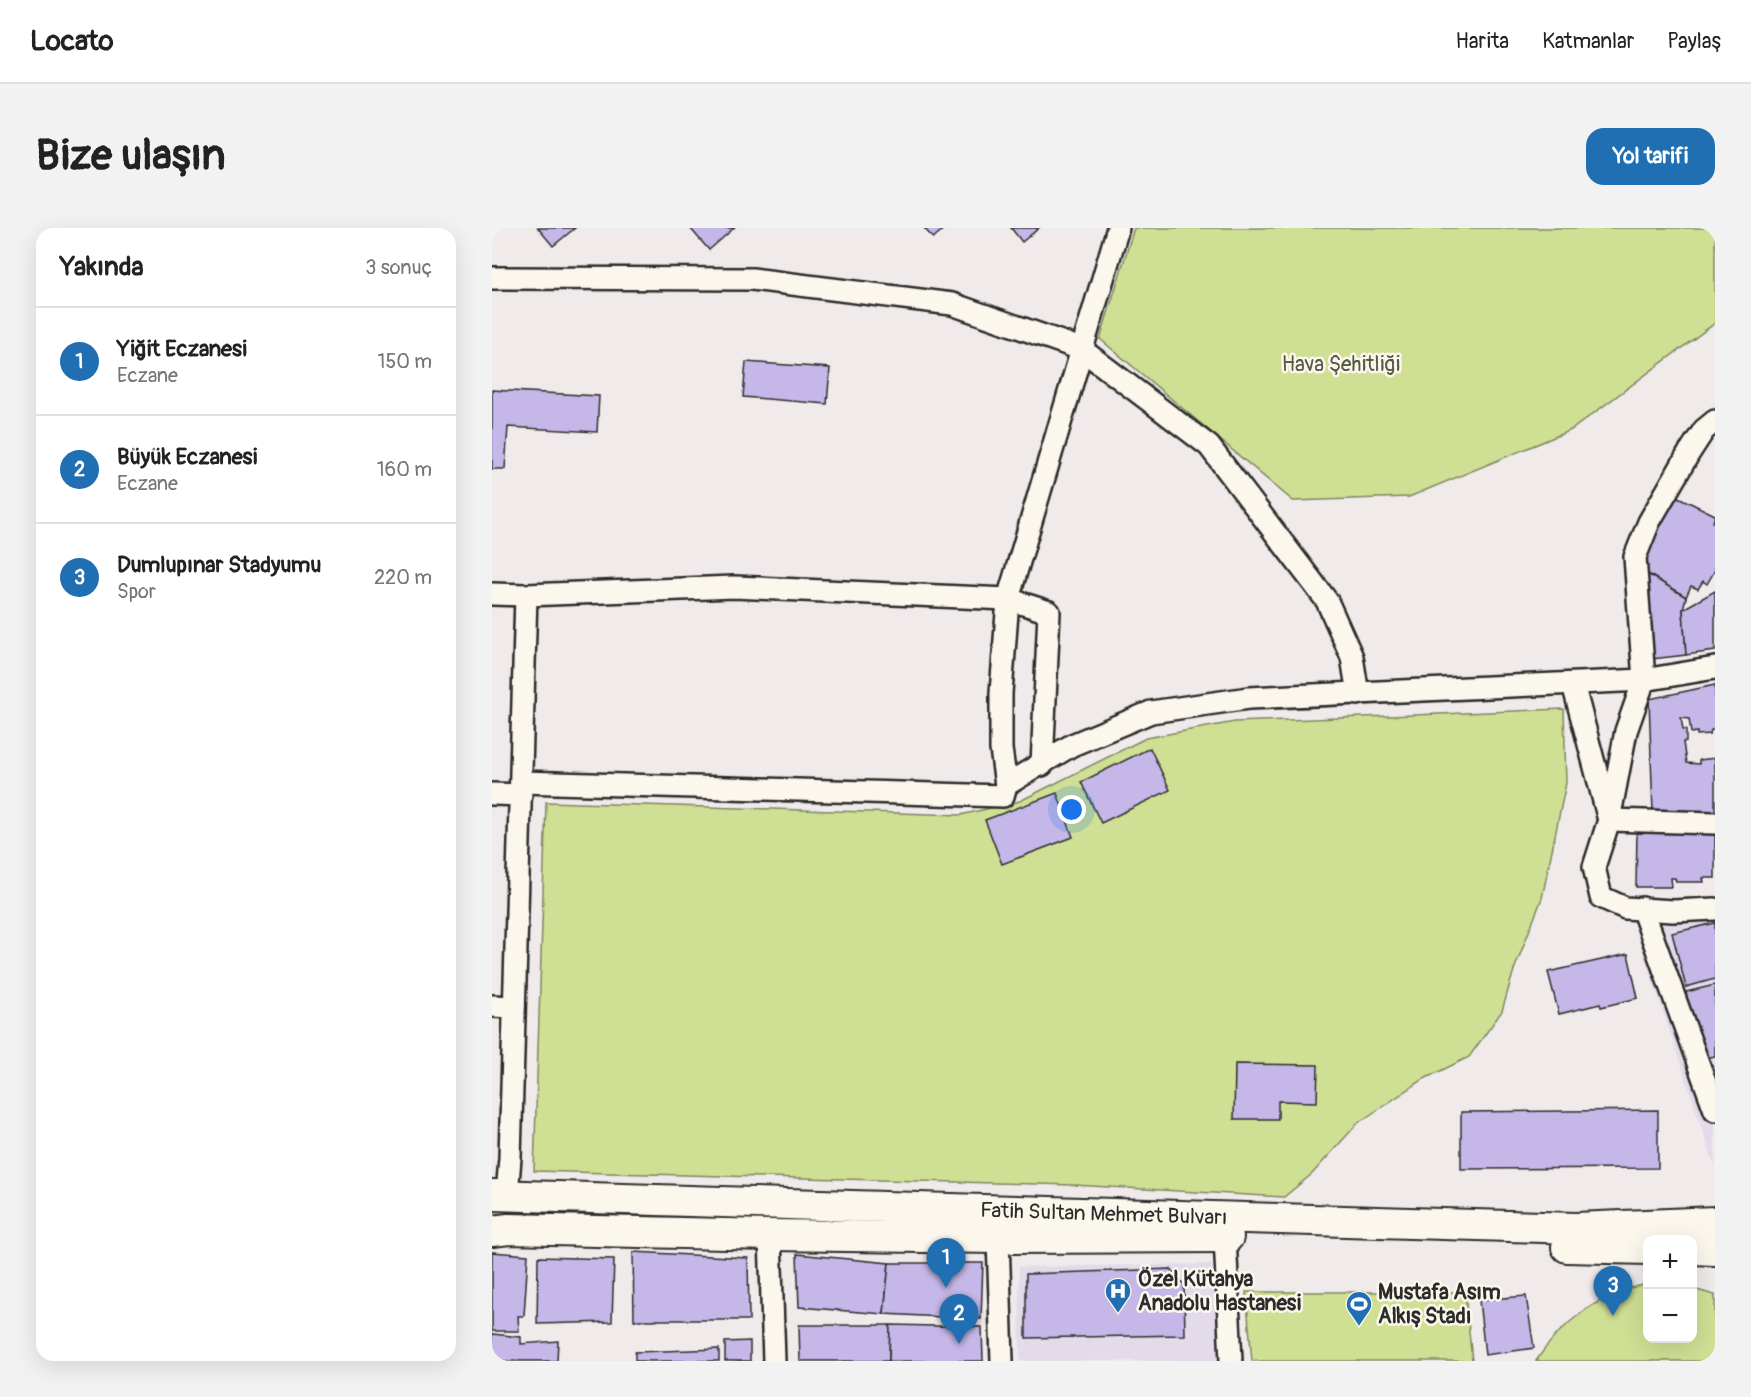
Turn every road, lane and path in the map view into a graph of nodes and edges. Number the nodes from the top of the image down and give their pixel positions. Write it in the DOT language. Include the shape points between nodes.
graph roads {
  1 [pos="1118,228"];
  2 [pos="492,279"];
  3 [pos="1081,349"];
  4 [pos="1715,421"];
  5 [pos="492,594"];
  6 [pos="526,595"];
  7 [pos="1008,599"];
  8 [pos="1715,668"];
  9 [pos="1644,680"];
  10 [pos="1573,684"];
  11 [pos="1358,694"];
  12 [pos="1042,765"];
  13 [pos="1006,785"];
  14 [pos="521,788"];
  15 [pos="492,794"];
  16 [pos="1609,819"];
  17 [pos="1715,823"];
  18 [pos="1642,908"];
  19 [pos="1715,909"];
  20 [pos="492,1006"];
  21 [pos="514,1007"];
  22 [pos="1715,1110"];
  23 [pos="501,1158"];
  24 [pos="499,1195"];
  25 [pos="1715,1222"];
  26 [pos="500,1230"];
  27 [pos="770,1235"];
  28 [pos="1225,1237"];
  29 [pos="998,1238"];
  30 [pos="1643,1249"];
  31 [pos="1697,1249"];
  32 [pos="1715,1250"];
  33 [pos="774,1361"];
  34 [pos="1002,1361"];
  35 [pos="1231,1361"];
  1 -- 3 [label="street"];
  2 -- 3 [label="street" via="764,281 952,304"];
  3 -- 7 [label="street"];
  3 -- 11 [label="street" via="1209,447 1327,601 1352,657"];
  4 -- 9 [label="street" via="1704,430 1683,462 1649,522 1635,557"];
  5 -- 6 [label="street"];
  6 -- 7 [label="street" via="734,587"];
  6 -- 14 [label="street"];
  7 -- 12 [label="street" via="1049,612"];
  7 -- 13 [label="street" via="1001,693 1001,749"];
  8 -- 9 [label="street"];
  9 -- 10 [label="street"];
  9 -- 16 [label="street" via="1626,731"];
  10 -- 11 [label="street"];
  10 -- 16 [label="street"];
  11 -- 12 [label="street" via="1248,698 1151,712 1072,745"];
  12 -- 13 [label="street"];
  13 -- 14 [label="street" via="1003,796"];
  14 -- 15 [label="street"];
  14 -- 21 [label="street"];
  16 -- 17 [label="street"];
  16 -- 18 [label="street" via="1594,867 1601,897 1625,908"];
  18 -- 19 [label="street"];
  18 -- 22 [label="street"];
  20 -- 21 [label="street"];
  21 -- 23 [label="street"];
  23 -- 24 [label="street"];
  24 -- 25 [label="main road, Fatih Sultan Mehmet Bulvarı" via="1576,1228"];
  24 -- 26 [label="main road"];
  26 -- 27 [label="main road, Fatih Sultan Mehmet Bulvarı"];
  27 -- 29 [label="main road, Fatih Sultan Mehmet Bulvarı"];
  27 -- 33 [label="street"];
  28 -- 29 [label="main road, Fatih Sultan Mehmet Bulvarı"];
  28 -- 30 [label="main road, Fatih Sultan Mehmet Bulvarı"];
  28 -- 35 [label="street"];
  29 -- 34 [label="street"];
  31 -- 32 [label="main road"];
}
